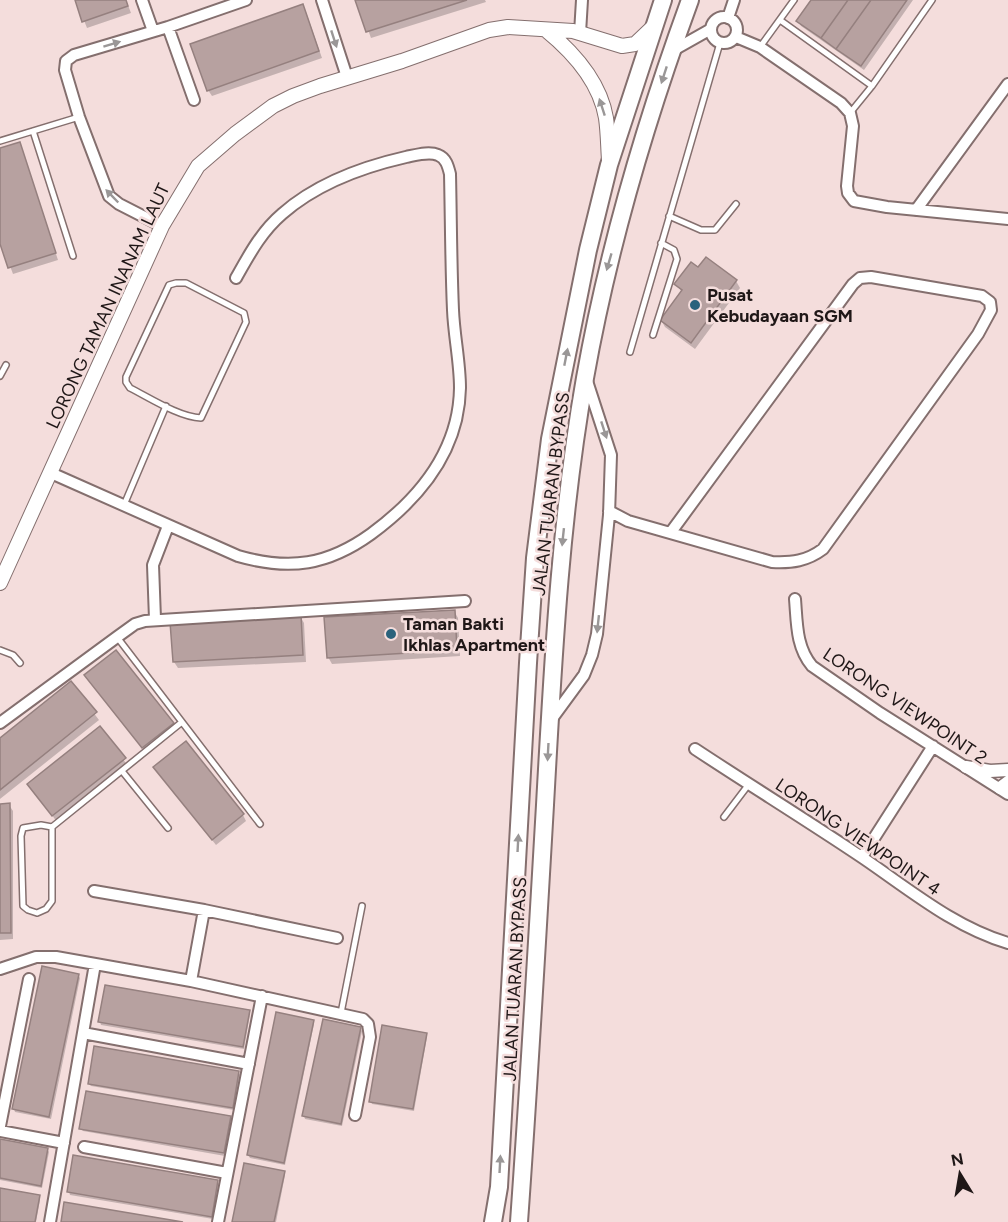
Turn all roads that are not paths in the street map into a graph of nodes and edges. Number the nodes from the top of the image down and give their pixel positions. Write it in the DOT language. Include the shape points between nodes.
graph roads {
  1 [pos="142,0"];
  2 [pos="246,0"];
  3 [pos="321,0"];
  4 [pos="582,0"];
  5 [pos="663,0"];
  6 [pos="690,0"];
  7 [pos="734,0"];
  8 [pos="794,0"];
  9 [pos="932,0"];
  10 [pos="233,2"];
  11 [pos="728,18"];
  12 [pos="780,20"];
  13 [pos="656,24"];
  14 [pos="168,27"];
  15 [pos="711,29"];
  16 [pos="546,30"];
  17 [pos="153,32"];
  18 [pos="580,33"];
  19 [pos="736,37"];
  20 [pos="720,43"];
  21 [pos="760,47"];
  22 [pos="672,51"];
  23 [pos="347,77"];
  24 [pos="1008,84"];
  25 [pos="872,86"];
  26 [pos="194,100"];
  27 [pos="850,113"];
  28 [pos="79,117"];
  29 [pos="33,131"];
  30 [pos="0,141"];
  31 [pos="609,165"];
  32 [pos="736,204"];
  33 [pos="916,210"];
  34 [pos="669,216"];
  35 [pos="1006,217"];
  36 [pos="162,225"];
  37 [pos="661,243"];
  38 [pos="73,256"];
  39 [pos="236,278"];
  40 [pos="653,335"];
  41 [pos="630,352"];
  42 [pos="6,365"];
  43 [pos="585,375"];
  44 [pos="0,376"];
  45 [pos="166,406"];
  46 [pos="51,472"];
  47 [pos="124,505"];
  48 [pos="609,511"];
  49 [pos="628,521"];
  50 [pos="168,526"];
  51 [pos="608,526"];
  52 [pos="671,532"];
  53 [pos="0,583"];
  54 [pos="795,600"];
  55 [pos="465,601"];
  56 [pos="155,619"];
  57 [pos="117,637"];
  58 [pos="0,650"];
  59 [pos="20,663"];
  60 [pos="182,722"];
  61 [pos="549,722"];
  62 [pos="0,723"];
  63 [pos="933,746"];
  64 [pos="695,749"];
  65 [pos="966,767"];
  66 [pos="1008,770"];
  67 [pos="122,771"];
  68 [pos="749,784"];
  69 [pos="1005,788"];
  70 [pos="724,816"];
  71 [pos="260,824"];
  72 [pos="52,827"];
  73 [pos="168,828"];
  74 [pos="862,857"];
  75 [pos="94,891"];
  76 [pos="362,906"];
  77 [pos="204,910"];
  78 [pos="337,938"];
  79 [pos="1008,944"];
  80 [pos="95,964"];
  81 [pos="0,969"];
  82 [pos="29,979"];
  83 [pos="191,981"];
  84 [pos="262,996"];
  85 [pos="341,1013"];
  86 [pos="82,1034"];
  87 [pos="249,1064"];
  88 [pos="355,1115"];
  89 [pos="0,1126"];
  90 [pos="0,1131"];
  91 [pos="64,1143"];
  92 [pos="84,1147"];
  93 [pos="227,1173"];
  94 [pos="50,1222"];
  95 [pos="218,1222"];
  96 [pos="493,1222"];
  97 [pos="519,1222"];
  1 -- 17 [label="street"];
  2 -- 10 [label="street"];
  3 -- 23 [label="street, one-way"];
  4 -- 18 [label="street"];
  5 -- 13 [label="highway, JALAN TUARAN BYPASS"];
  6 -- 22 [label="highway, JALAN TUARAN BYPASS"];
  7 -- 11 [label="street"];
  8 -- 12 [label="lane"];
  9 -- 25 [label="lane"];
  10 -- 14 [label="street"];
  11 -- 15 [label="street" via="717,19"];
  11 -- 19 [label="street" via="737,26"];
  12 -- 21 [label="lane"];
  12 -- 25 [label="lane"];
  13 -- 18 [label="main road, LORONG TAMAN INANAM LAUT" via="635,44 622,46"];
  13 -- 31 [label="highway, JALAN TUARAN BYPASS"];
  14 -- 17 [label="street"];
  14 -- 26 [label="street"];
  15 -- 20 [label="street" via="713,38"];
  15 -- 22 [label="street"];
  16 -- 18 [label="main road, LORONG TAMAN INANAM LAUT"];
  16 -- 23 [label="main road, LORONG TAMAN INANAM LAUT" via="489,30"];
  31 -- 16 [label="main road, one-way" via="605,116 592,83 573,54"];
  28 -- 17 [label="street, one-way" via="65,70 66,61 74,55"];
  19 -- 20 [label="street"];
  19 -- 21 [label="street"];
  20 -- 34 [label="lane"];
  21 -- 27 [label="street"];
  22 -- 43 [label="highway, JALAN TUARAN BYPASS, one-way" via="605,274"];
  23 -- 36 [label="main road, LORONG TAMAN INANAM LAUT" via="273,106 234,134 198,166"];
  24 -- 33 [label="street"];
  25 -- 27 [label="lane"];
  27 -- 33 [label="street" via="854,126 847,186 850,197 860,203"];
  28 -- 29 [label="lane"];
  36 -- 28 [label="street, one-way" via="109,196"];
  29 -- 30 [label="lane"];
  29 -- 38 [label="lane"];
  96 -- 31 [label="highway, JALAN TUARAN BYPASS, one-way" via="499,1187 535,558 558,396"];
  32 -- 34 [label="lane" via="715,230 701,230"];
  33 -- 35 [label="street"];
  34 -- 37 [label="lane"];
  36 -- 46 [label="main road, LORONG TAMAN INANAM LAUT"];
  37 -- 40 [label="lane" via="674,250 677,259"];
  37 -- 41 [label="lane"];
  39 -- 50 [label="street" via="258,239 304,198 370,167 425,153 441,156 450,174 453,311 460,387 452,434 428,481 404,507 360,542 319,561 283,565 259,562"];
  42 -- 44 [label="lane"];
  43 -- 48 [label="street, one-way" via="611,455"];
  43 -- 61 [label="highway, JALAN TUARAN BYPASS, one-way" via="564,522"];
  45 -- 45 [label="lane" via="201,418 246,322 243,313 186,283 169,285 126,377 129,388"];
  45 -- 47 [label="lane"];
  46 -- 47 [label="street"];
  46 -- 53 [label="main road, LORONG TAMAN INANAM LAUT"];
  47 -- 50 [label="street"];
  48 -- 49 [label="street"];
  48 -- 51 [label="street"];
  49 -- 51 [label="street"];
  49 -- 52 [label="street"];
  50 -- 56 [label="street" via="153,565"];
  51 -- 61 [label="street, one-way" via="592,655 584,675"];
  52 -- 52 [label="street" via="772,562 812,557 823,549 978,334 991,310 990,302 982,296 860,278"];
  54 -- 63 [label="street, LORONG VIEWPOINT 2" via="799,644 812,666"];
  55 -- 56 [label="street"];
  56 -- 57 [label="street" via="135,624"];
  57 -- 60 [label="lane"];
  57 -- 62 [label="street"];
  58 -- 59 [label="lane"];
  60 -- 67 [label="lane"];
  60 -- 71 [label="lane"];
  61 -- 97 [label="highway, JALAN TUARAN BYPASS, one-way"];
  63 -- 65 [label="street, LORONG VIEWPOINT 2"];
  63 -- 74 [label="street"];
  64 -- 68 [label="street, LORONG VIEWPOINT 4"];
  65 -- 66 [label="street"];
  65 -- 69 [label="street, LORONG VIEWPOINT 2"];
  67 -- 72 [label="lane"];
  67 -- 73 [label="lane"];
  68 -- 70 [label="lane"];
  68 -- 74 [label="street, LORONG VIEWPOINT 4"];
  72 -- 72 [label="lane" via="28,826 21,836 23,906 37,913 52,901"];
  74 -- 79 [label="street, LORONG VIEWPOINT 4" via="951,918"];
  75 -- 77 [label="street"];
  76 -- 85 [label="lane"];
  77 -- 78 [label="street"];
  77 -- 83 [label="street"];
  80 -- 81 [label="street" via="46,956"];
  80 -- 83 [label="street"];
  80 -- 86 [label="street"];
  82 -- 89 [label="street"];
  83 -- 84 [label="street"];
  84 -- 85 [label="street"];
  84 -- 87 [label="street"];
  85 -- 88 [label="street" via="363,1019 370,1029"];
  86 -- 87 [label="street"];
  86 -- 91 [label="street"];
  87 -- 93 [label="street"];
  90 -- 91 [label="street"];
  91 -- 94 [label="street"];
  92 -- 93 [label="street"];
  93 -- 95 [label="street"];
}
